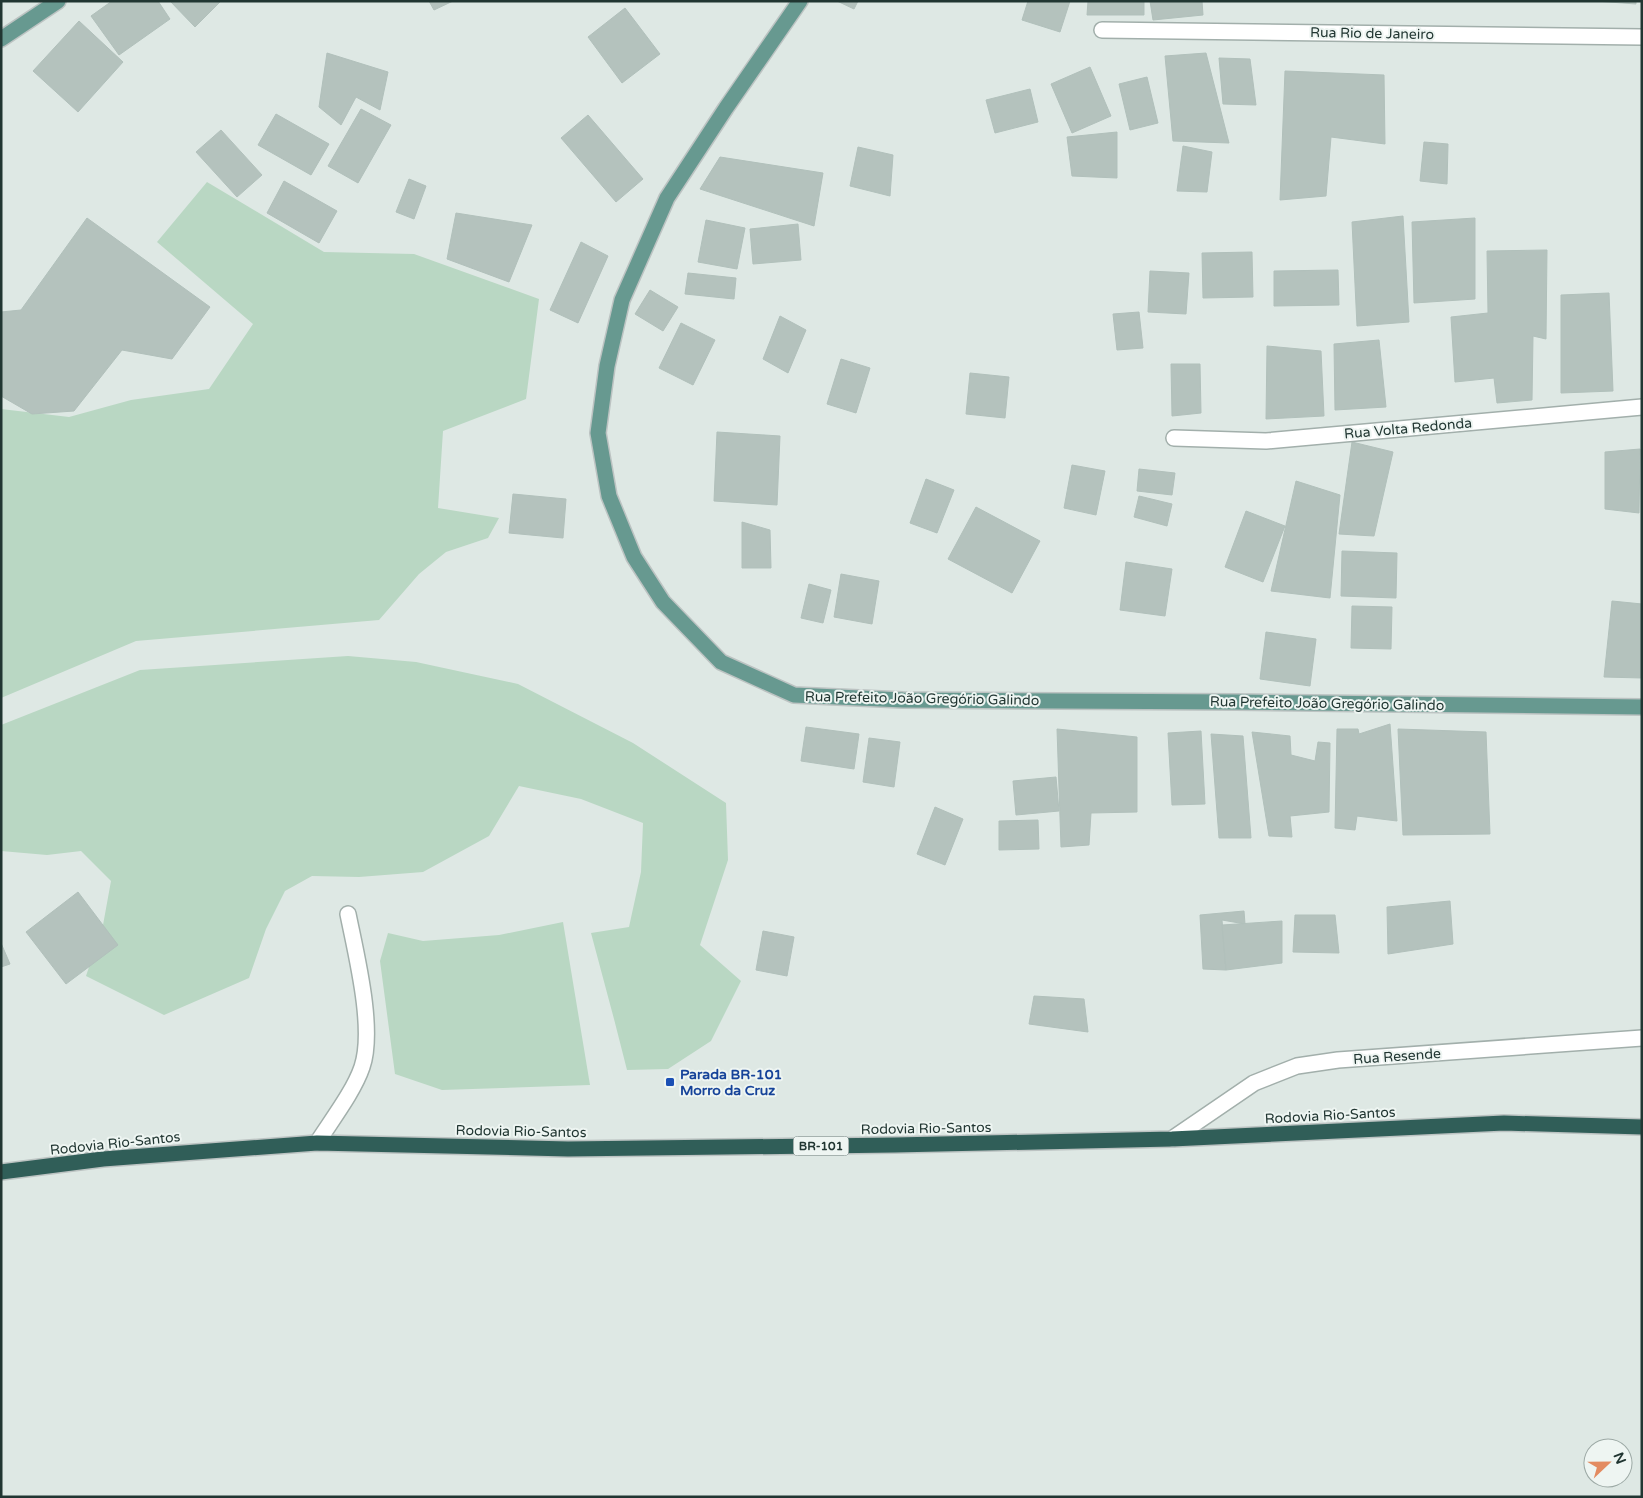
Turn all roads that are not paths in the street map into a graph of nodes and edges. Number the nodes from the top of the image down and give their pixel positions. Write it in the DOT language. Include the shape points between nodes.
graph roads {
  1 [pos="58,1"];
  2 [pos="800,1"];
  3 [pos="1102,30"];
  4 [pos="1642,36"];
  5 [pos="1,39"];
  6 [pos="1642,407"];
  7 [pos="1174,438"];
  8 [pos="1642,707"];
  9 [pos="348,914"];
  10 [pos="1642,1038"];
  11 [pos="1642,1127"];
  12 [pos="1172,1139"];
  13 [pos="317,1143"];
  14 [pos="1,1172"];
  1 -- 5 [label="main road"];
  2 -- 8 [label="main road, Rua Prefeito João Gregório Galindo" via="667,198 622,300 607,366 598,433 610,496 634,557 664,602 721,662 794,695 904,700"];
  3 -- 4 [label="street, Rua Rio de Janeiro"];
  6 -- 7 [label="street, Rua Volta Redonda" via="1266,441"];
  9 -- 13 [label="street" via="365,1009 366,1044 362,1066"];
  10 -- 12 [label="street, Rua Resende" via="1338,1060 1297,1066 1254,1083"];
  11 -- 12 [label="highway, Rodovia Rio-Santos / BR-101" via="1504,1123"];
  12 -- 13 [label="highway, Rodovia Rio-Santos / BR-101" via="568,1149"];
  13 -- 14 [label="highway, Rodovia Rio-Santos / BR-101" via="104,1158"];
}
